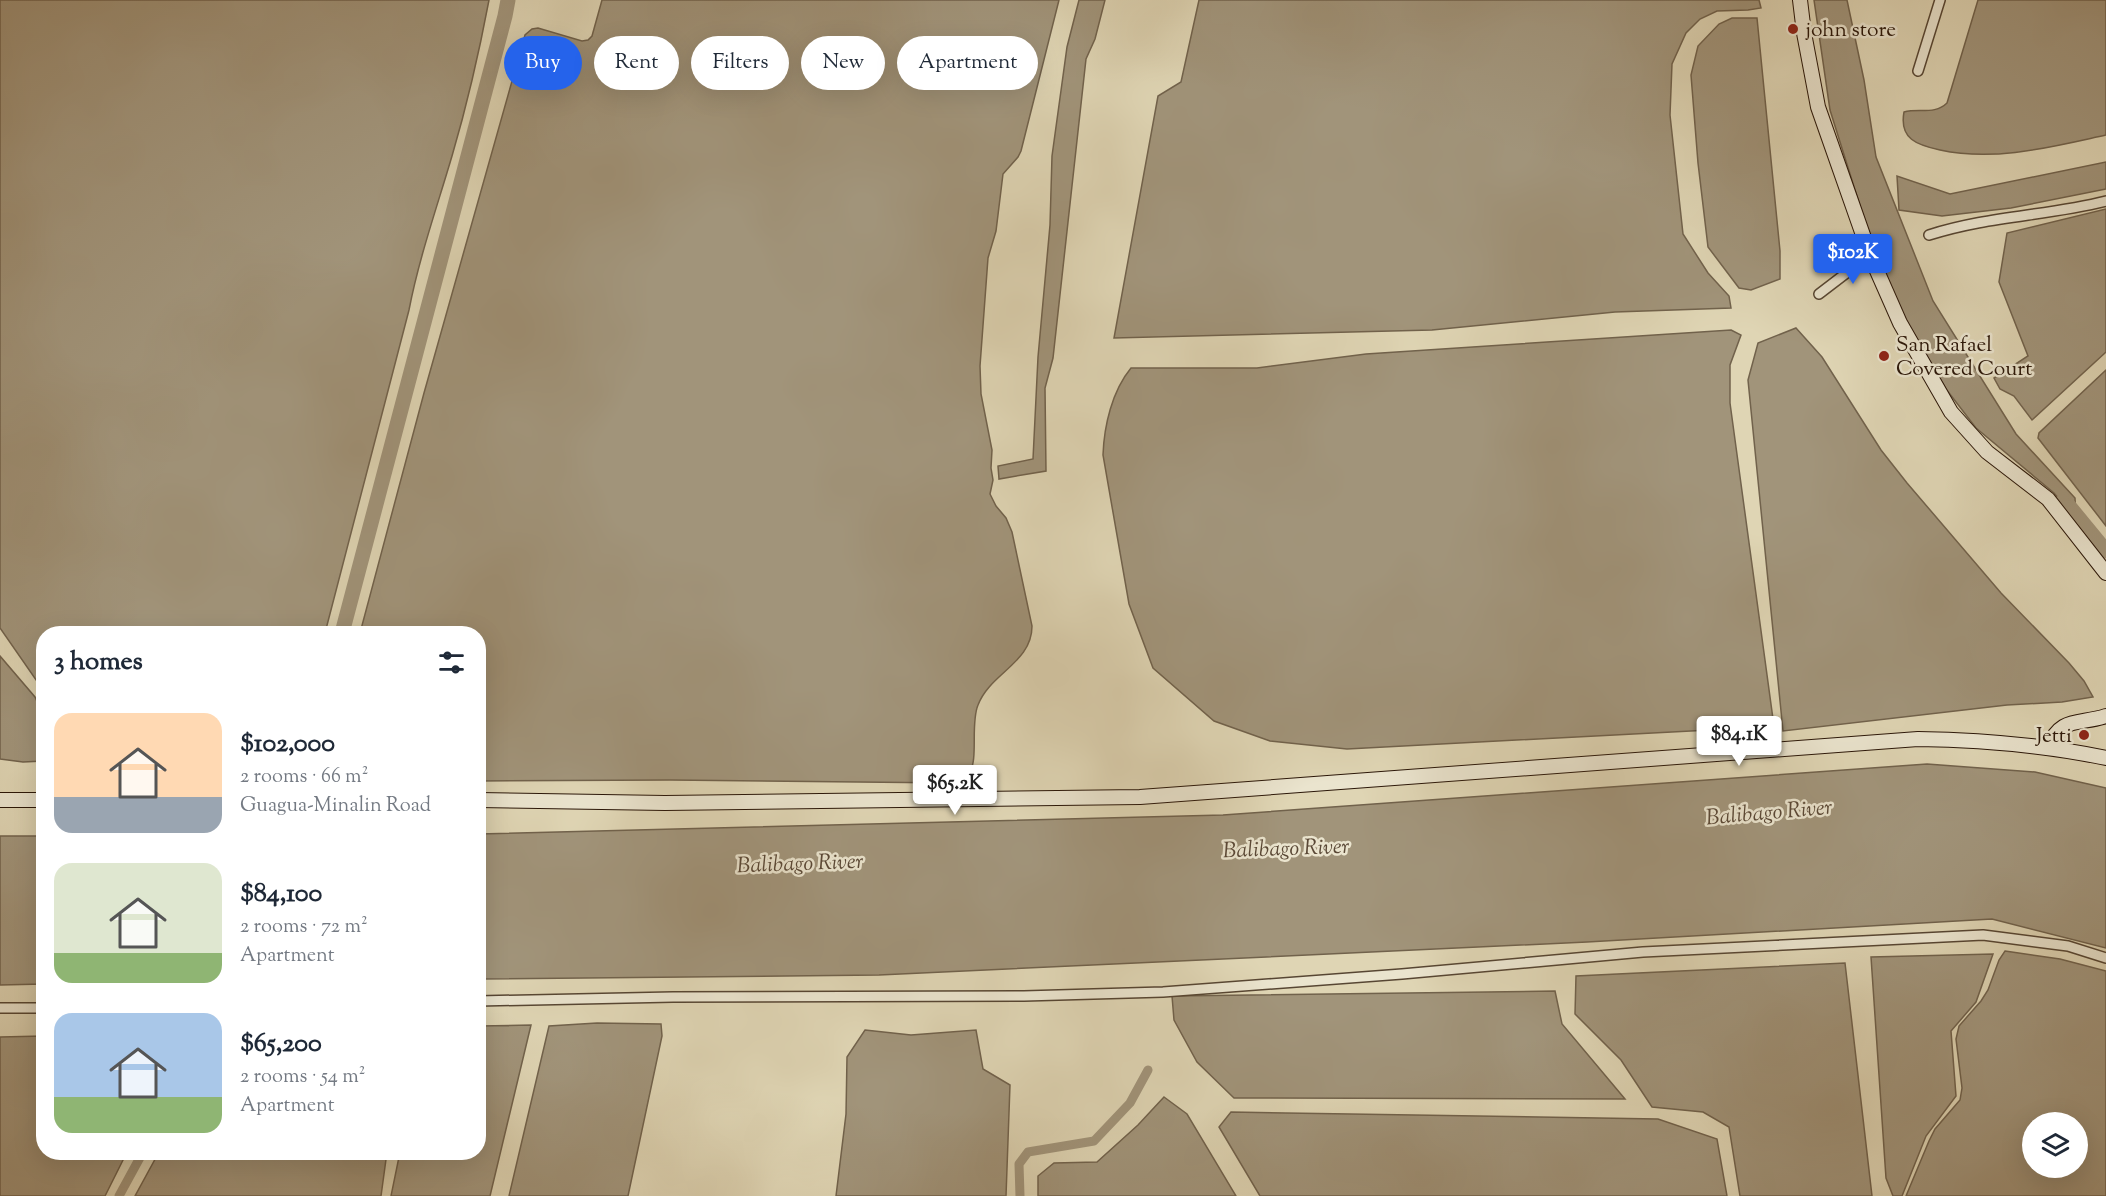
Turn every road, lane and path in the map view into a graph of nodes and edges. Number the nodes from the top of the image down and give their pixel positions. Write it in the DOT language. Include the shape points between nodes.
graph roads {
  1 [pos="1800,0"];
  2 [pos="1940,0"];
  3 [pos="1918,71"];
  4 [pos="2106,201"];
  5 [pos="1929,235"];
  6 [pos="1870,255"];
  7 [pos="1820,294"];
  8 [pos="2106,573"];
  9 [pos="2106,716"];
  10 [pos="2049,748"];
  11 [pos="2106,758"];
  12 [pos="0,800"];
  13 [pos="36,800"];
  14 [pos="486,800"];
  15 [pos="2106,958"];
  16 [pos="486,1001"];
  17 [pos="0,1008"];
  18 [pos="36,1008"];
  1 -- 6 [label="street" via="1818,107"];
  2 -- 3 [label="street"];
  4 -- 5 [label="street" via="1975,222"];
  6 -- 7 [label="street"];
  6 -- 8 [label="street" via="1900,323 1951,412 1987,452 2048,499"];
  9 -- 10 [label="street" via="2059,728"];
  10 -- 11 [label="street"];
  10 -- 14 [label="street" via="1946,739 1892,740 1140,797 665,803"];
  12 -- 13 [label="street"];
  15 -- 16 [label="street" via="2068,946 1983,935 1643,952 1163,992"];
  17 -- 18 [label="street"];
}
